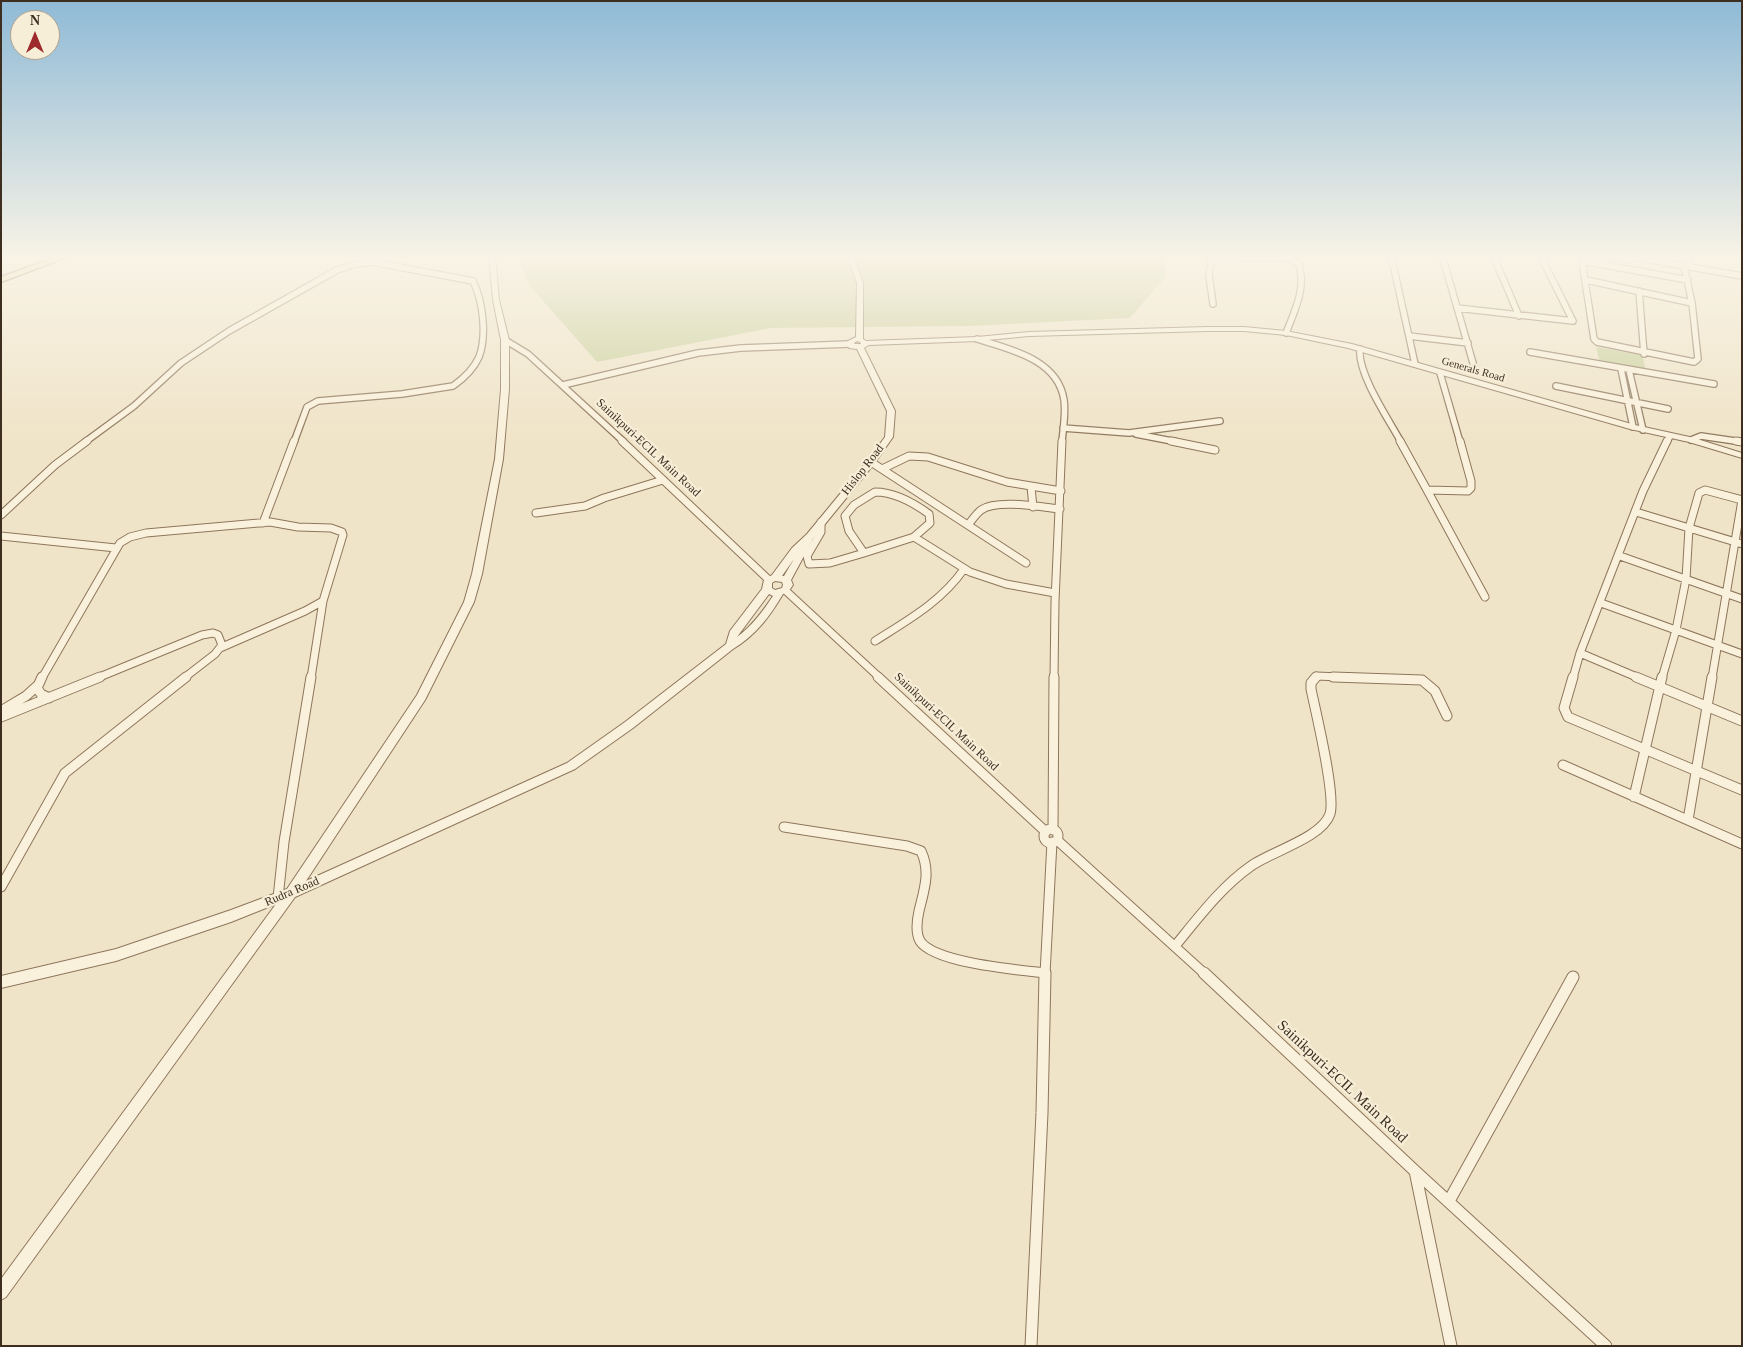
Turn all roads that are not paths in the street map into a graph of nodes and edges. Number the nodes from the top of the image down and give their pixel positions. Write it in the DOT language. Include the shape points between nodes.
graph roads {
  1 [pos="252,318"];
  2 [pos="480,318"];
  3 [pos="500,318"];
  4 [pos="861,318"];
  5 [pos="1292,318"];
  6 [pos="1405,318"];
  7 [pos="1460,318"];
  8 [pos="1535,318"];
  9 [pos="1573,318"];
  10 [pos="1591,318"];
  11 [pos="1641,318"];
  12 [pos="1693,318"];
  13 [pos="1286,333"];
  14 [pos="1409,336"];
  15 [pos="505,340"];
  16 [pos="977,340"];
  17 [pos="861,343"];
  18 [pos="1468,343"];
  19 [pos="850,344"];
  20 [pos="1360,349"];
  21 [pos="1530,352"];
  22 [pos="1644,354"];
  23 [pos="1473,363"];
  24 [pos="1415,364"];
  25 [pos="1621,369"];
  26 [pos="1629,370"];
  27 [pos="1440,373"];
  28 [pos="1714,384"];
  29 [pos="563,385"];
  30 [pos="1556,386"];
  31 [pos="1627,400"];
  32 [pos="1638,403"];
  33 [pos="1668,409"];
  34 [pos="1220,421"];
  35 [pos="1633,427"];
  36 [pos="1063,428"];
  37 [pos="1643,430"];
  38 [pos="1129,433"];
  39 [pos="1670,436"];
  40 [pos="1691,440"];
  41 [pos="1742,442"];
  42 [pos="1215,450"];
  43 [pos="1742,456"];
  44 [pos="871,462"];
  45 [pos="882,469"];
  46 [pos="663,480"];
  47 [pos="1030,487"];
  48 [pos="1427,490"];
  49 [pos="1061,491"];
  50 [pos="1742,500"];
  51 [pos="1033,507"];
  52 [pos="1060,509"];
  53 [pos="1636,512"];
  54 [pos="536,513"];
  55 [pos="1,515"];
  56 [pos="821,522"];
  57 [pos="263,523"];
  58 [pos="968,525"];
  59 [pos="1690,528"];
  60 [pos="1,536"];
  61 [pos="810,536"];
  62 [pos="914,537"];
  63 [pos="1738,543"];
  64 [pos="116,548"];
  65 [pos="864,553"];
  66 [pos="1620,556"];
  67 [pos="1026,563"];
  68 [pos="964,569"];
  69 [pos="1686,579"];
  70 [pos="770,582"];
  71 [pos="783,588"];
  72 [pos="1055,593"];
  73 [pos="1726,594"];
  74 [pos="1485,597"];
  75 [pos="1742,599"];
  76 [pos="323,601"];
  77 [pos="1601,603"];
  78 [pos="1676,630"];
  79 [pos="875,641"];
  80 [pos="730,646"];
  81 [pos="1717,646"];
  82 [pos="220,648"];
  83 [pos="1580,653"];
  84 [pos="1742,654"];
  85 [pos="37,686"];
  86 [pos="1659,687"];
  87 [pos="49,698"];
  88 [pos="1707,708"];
  89 [pos="1,711"];
  90 [pos="1447,716"];
  91 [pos="1,717"];
  92 [pos="1742,721"];
  93 [pos="1645,750"];
  94 [pos="1563,764"];
  95 [pos="571,766"];
  96 [pos="1696,771"];
  97 [pos="1742,790"];
  98 [pos="1634,797"];
  99 [pos="1688,820"];
  100 [pos="784,827"];
  101 [pos="1052,836"];
  102 [pos="1742,844"];
  103 [pos="1,888"];
  104 [pos="292,893"];
  105 [pos="278,898"];
  106 [pos="1175,946"];
  107 [pos="1045,973"];
  108 [pos="1573,976"];
  109 [pos="1,982"];
  110 [pos="1415,1171"];
  111 [pos="1449,1201"];
  112 [pos="1,1292"];
  113 [pos="1031,1346"];
  114 [pos="1451,1346"];
  115 [pos="1606,1346"];
  1 -- 55 [label="street" via="181,363 134,406 55,465"];
  2 -- 57 [label="street" via="480,354 475,364 453,386 318,401 307,407"];
  3 -- 15 [label="street"];
  4 -- 17 [label="street, Hislop Road"];
  5 -- 13 [label="street"];
  6 -- 14 [label="street"];
  7 -- 18 [label="street"];
  8 -- 9 [label="street" via="1571,322"];
  10 -- 22 [label="street" via="1594,339"];
  11 -- 22 [label="street"];
  12 -- 22 [label="street" via="1697,362"];
  13 -- 16 [label="street, Generals Road" via="1213,329 1029,334"];
  13 -- 20 [label="street, Generals Road"];
  14 -- 18 [label="street"];
  14 -- 24 [label="street"];
  15 -- 29 [label="street, Sainikpuri-ECIL Main Road" via="528,354"];
  15 -- 104 [label="street" via="506,389 499,459 469,602 422,697"];
  16 -- 17 [label="street, Generals Road"];
  16 -- 36 [label="street" via="1023,353 1051,373 1062,391"];
  17 -- 19 [label="street" via="852,340"];
  17 -- 44 [label="street, Hislop Road" via="891,411 889,437"];
  18 -- 23 [label="street"];
  19 -- 29 [label="street" via="698,352"];
  20 -- 24 [label="street, Generals Road"];
  20 -- 48 [label="street" via="1362,371"];
  21 -- 25 [label="street"];
  24 -- 27 [label="street, Generals Road"];
  25 -- 26 [label="street"];
  25 -- 31 [label="street"];
  26 -- 28 [label="street"];
  26 -- 32 [label="street"];
  27 -- 35 [label="street, Generals Road"];
  27 -- 48 [label="street" via="1471,488 1468,491"];
  29 -- 46 [label="street, Sainikpuri-ECIL Main Road"];
  30 -- 31 [label="street"];
  31 -- 32 [label="street"];
  31 -- 35 [label="street"];
  32 -- 33 [label="street"];
  32 -- 37 [label="street"];
  34 -- 38 [label="street"];
  35 -- 37 [label="street, Generals Road"];
  36 -- 38 [label="street"];
  36 -- 49 [label="street"];
  37 -- 39 [label="street, Generals Road"];
  38 -- 42 [label="street"];
  39 -- 40 [label="street, Generals Road"];
  39 -- 53 [label="street"];
  40 -- 41 [label="street" via="1701,436"];
  40 -- 43 [label="street, Generals Road"];
  44 -- 45 [label="street"];
  44 -- 56 [label="street, Hislop Road"];
  45 -- 47 [label="street" via="909,456 928,457"];
  45 -- 58 [label="street"];
  46 -- 54 [label="street" via="586,506"];
  46 -- 70 [label="street, Sainikpuri-ECIL Main Road"];
  47 -- 49 [label="street"];
  47 -- 51 [label="street"];
  48 -- 74 [label="street"];
  49 -- 52 [label="street"];
  50 -- 59 [label="street" via="1702,490"];
  50 -- 63 [label="street"];
  51 -- 52 [label="street"];
  51 -- 58 [label="street" via="987,507"];
  52 -- 72 [label="street"];
  53 -- 59 [label="street"];
  53 -- 66 [label="street"];
  56 -- 61 [label="street, Hislop Road"];
  56 -- 65 [label="street" via="822,532 807,556 809,564 817,565"];
  57 -- 64 [label="street" via="146,533 130,537"];
  57 -- 76 [label="street" via="282,522 342,532"];
  58 -- 67 [label="street"];
  59 -- 63 [label="street"];
  59 -- 69 [label="street"];
  60 -- 64 [label="street"];
  61 -- 70 [label="street, Hislop Road"];
  61 -- 71 [label="street"];
  62 -- 65 [label="street"];
  62 -- 65 [label="street" via="930,523 929,514 895,496 872,493 852,506 845,516 849,530"];
  62 -- 68 [label="street"];
  63 -- 73 [label="street"];
  64 -- 85 [label="street"];
  66 -- 69 [label="street"];
  66 -- 77 [label="street"];
  68 -- 72 [label="street" via="1006,584"];
  68 -- 79 [label="street" via="950,590"];
  69 -- 73 [label="street"];
  69 -- 78 [label="street"];
  70 -- 71 [label="street"];
  70 -- 71 [label="street" via="772,593"];
  70 -- 80 [label="street, Hislop Road" via="733,634"];
  71 -- 80 [label="street" via="745,638"];
  71 -- 101 [label="street, Sainikpuri-ECIL Main Road"];
  72 -- 101 [label="street"];
  73 -- 75 [label="street"];
  73 -- 81 [label="street"];
  76 -- 82 [label="street" via="305,612"];
  76 -- 105 [label="street"];
  77 -- 78 [label="street"];
  77 -- 83 [label="street"];
  78 -- 81 [label="street"];
  78 -- 86 [label="street"];
  80 -- 95 [label="street, Hislop Road"];
  81 -- 84 [label="street"];
  81 -- 88 [label="street"];
  82 -- 87 [label="street" via="221,636 210,632"];
  82 -- 103 [label="street" via="65,773"];
  83 -- 86 [label="street"];
  83 -- 93 [label="street" via="1566,699 1566,714"];
  85 -- 87 [label="street" via="37,690"];
  85 -- 89 [label="street"];
  86 -- 88 [label="street"];
  86 -- 93 [label="street"];
  87 -- 91 [label="street"];
  88 -- 92 [label="street"];
  88 -- 96 [label="street"];
  90 -- 106 [label="street" via="1435,691 1422,680 1316,676 1311,689 1331,793 1330,814 1320,827 1301,840 1241,874 1211,902"];
  93 -- 96 [label="street"];
  93 -- 98 [label="street"];
  94 -- 98 [label="street"];
  95 -- 104 [label="street, Rudra Road"];
  96 -- 97 [label="street"];
  96 -- 99 [label="street"];
  98 -- 99 [label="street"];
  99 -- 102 [label="street"];
  100 -- 107 [label="street" via="907,846 921,851 928,871 917,916 920,943 933,953 955,959"];
  101 -- 106 [label="street, Sainikpuri-ECIL Main Road"];
  101 -- 107 [label="street"];
  104 -- 105 [label="street, Rudra Road"];
  104 -- 112 [label="street"];
  105 -- 109 [label="street, Rudra Road" via="116,955"];
  106 -- 110 [label="street, Sainikpuri-ECIL Main Road"];
  107 -- 113 [label="street"];
  108 -- 111 [label="street"];
  110 -- 111 [label="street, Sainikpuri-ECIL Main Road"];
  110 -- 114 [label="street"];
  111 -- 115 [label="street, Sainikpuri-ECIL Main Road"];
}
